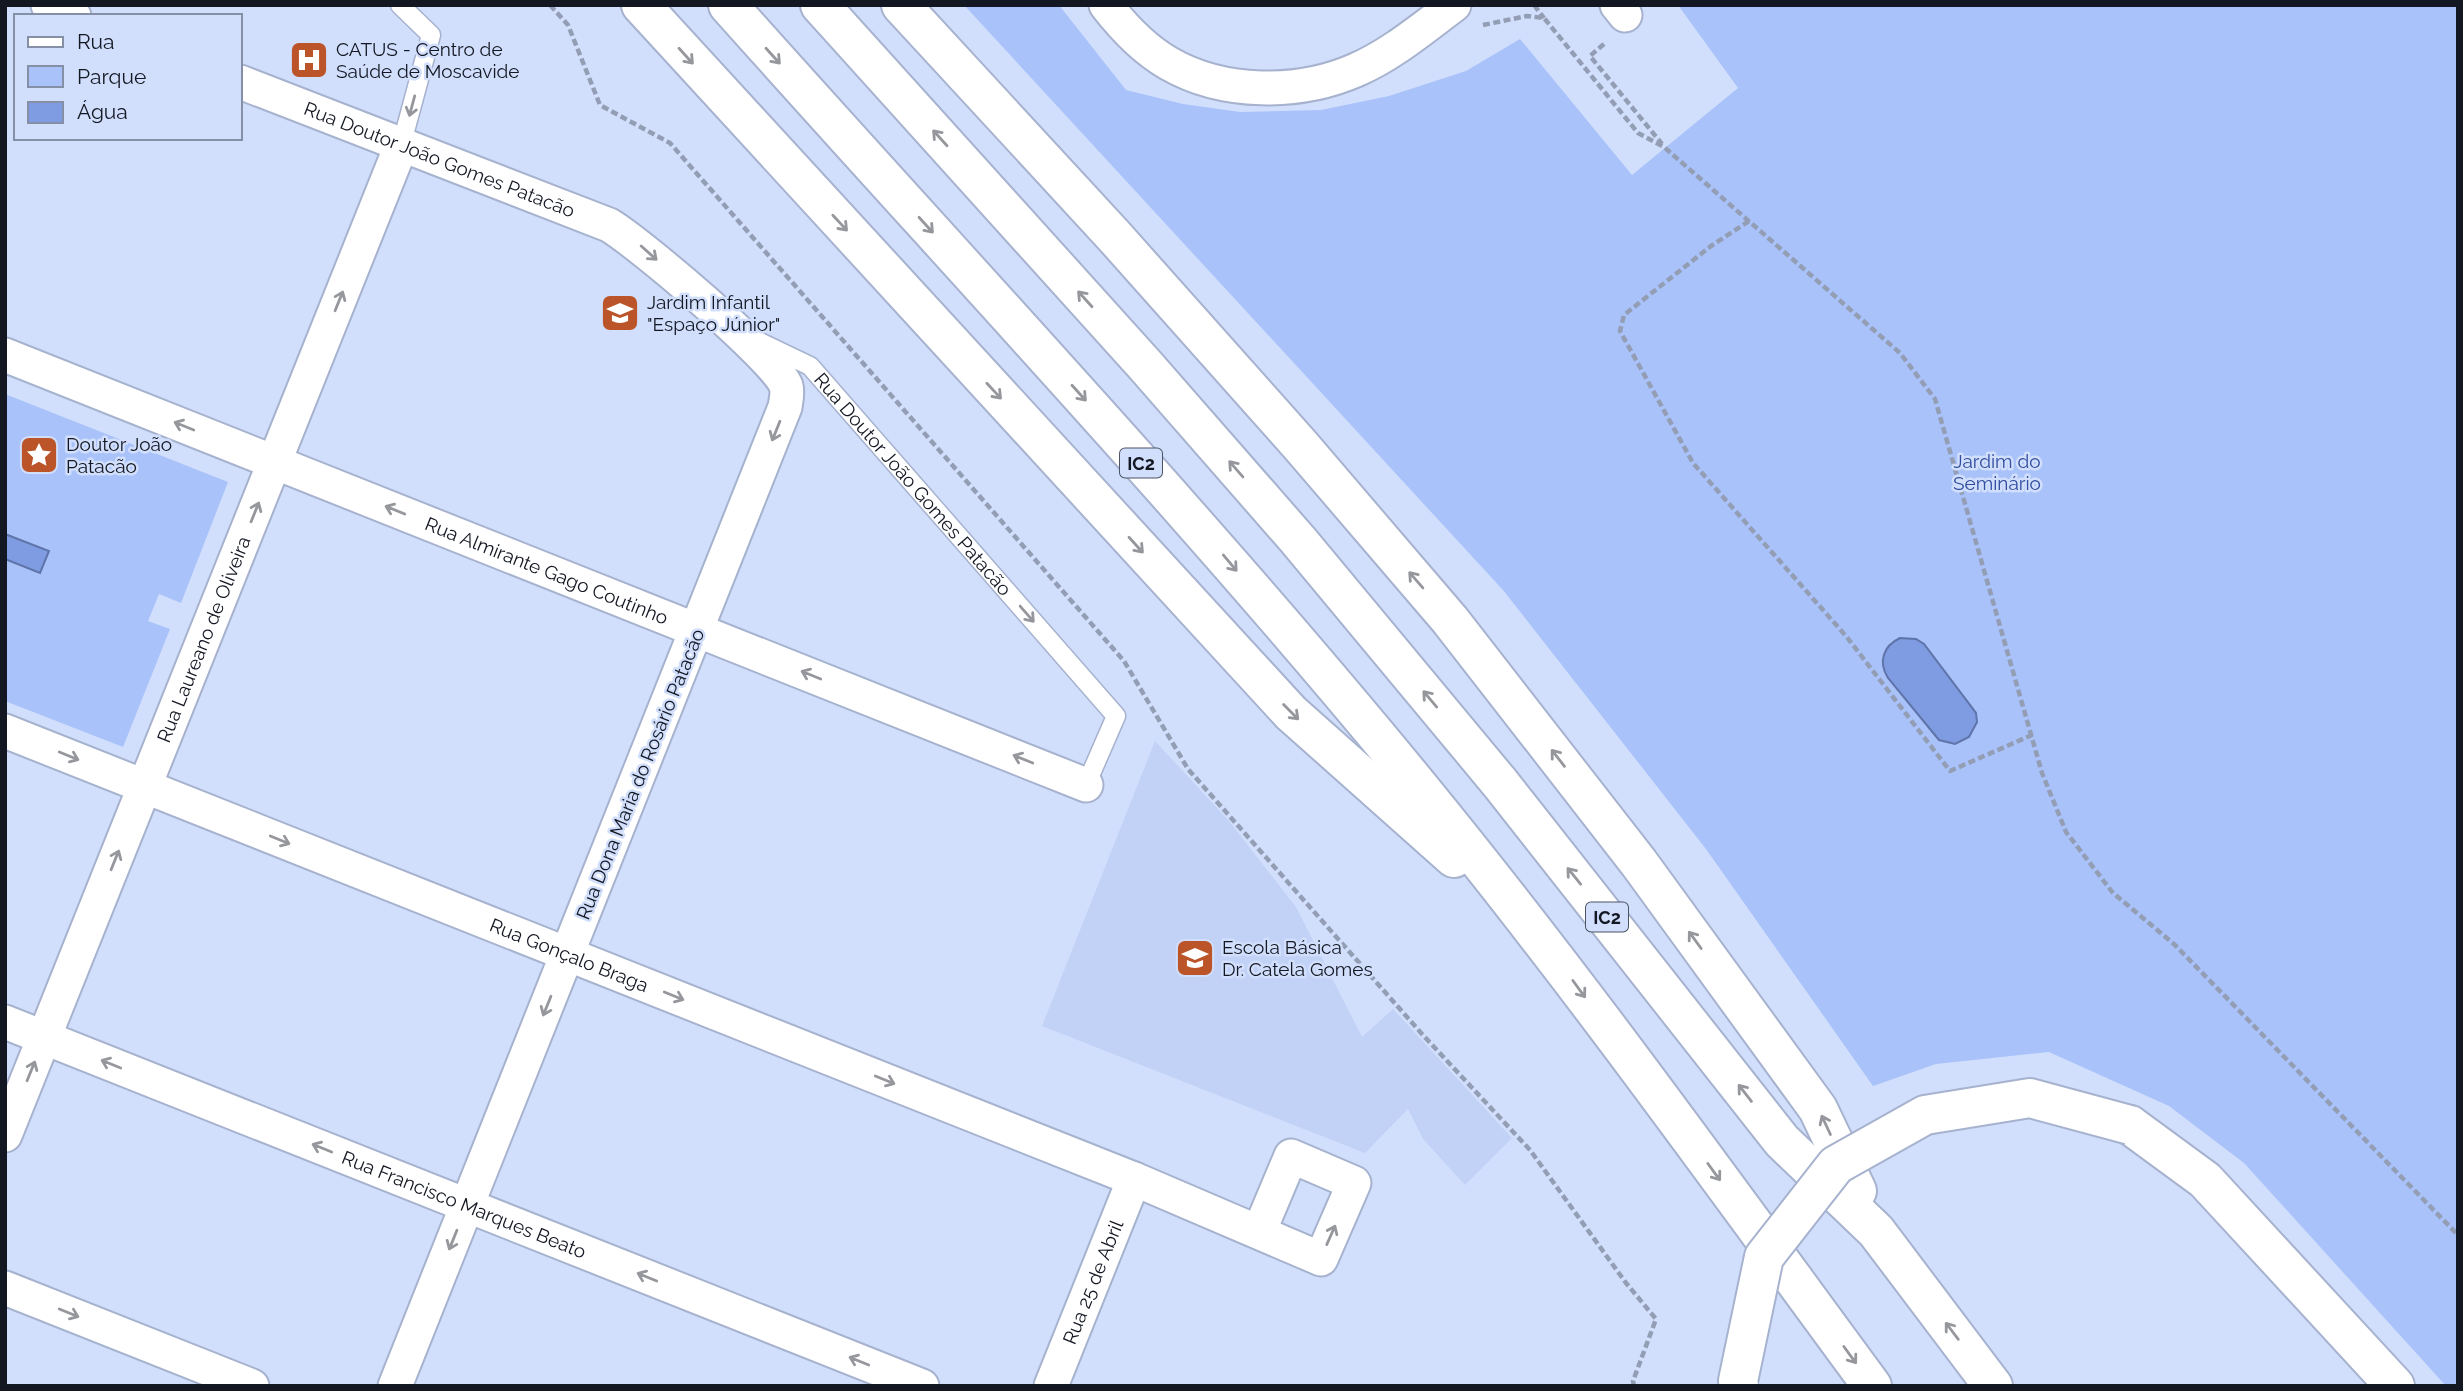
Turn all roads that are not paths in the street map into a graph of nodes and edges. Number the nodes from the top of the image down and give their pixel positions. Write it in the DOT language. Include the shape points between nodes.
graph roads {
  1 [pos="47,5"];
  2 [pos="400,5"];
  3 [pos="640,5"];
  4 [pos="728,5"];
  5 [pos="820,5"];
  6 [pos="901,5"];
  7 [pos="1105,5"];
  8 [pos="1447,11"];
  9 [pos="69,14"];
  10 [pos="242,83"];
  11 [pos="401,146"];
  12 [pos="736,331"];
  13 [pos="5,355"];
  14 [pos="274,462"];
  15 [pos="697,630"];
  16 [pos="5,731"];
  17 [pos="1086,785"];
  18 [pos="145,786"];
  19 [pos="1539,934"];
  20 [pos="568,954"];
  21 [pos="5,1022"];
  22 [pos="44,1038"];
  23 [pos="5,1135"];
  24 [pos="1134,1179"];
  25 [pos="467,1206"];
  26 [pos="1876,1231"];
  27 [pos="1259,1232"];
  28 [pos="5,1288"];
  29 [pos="252,1386"];
  30 [pos="395,1386"];
  31 [pos="922,1386"];
  32 [pos="1051,1386"];
  33 [pos="1739,1386"];
  34 [pos="1872,1386"];
  35 [pos="1993,1386"];
  36 [pos="2395,1386"];
  1 -- 9 [label="street"];
  2 -- 11 [label="lane, one-way" via="431,35"];
  3 -- 19 [label="main road, one-way" via="1291,713"];
  4 -- 19 [label="main road, IC2, one-way" via="1203,531"];
  26 -- 5 [label="main road, IC2, one-way" via="1782,1141 1500,783 1298,540"];
  26 -- 6 [label="main road, one-way" via="1818,1109 1639,863 1450,620 1114,236"];
  7 -- 8 [label="street" via="1169,64 1232,85 1263,88 1296,88 1357,70"];
  10 -- 11 [label="street, Rua Doutor João Gomes Patacão"];
  11 -- 12 [label="street, Rua Doutor João Gomes Patacão, one-way" via="610,225"];
  14 -- 11 [label="street, Rua Laureano de Oliveira, one-way"];
  12 -- 15 [label="street, Rua Dona Maria do Rosário Patacão, one-way" via="781,377 786,386 785,407"];
  12 -- 17 [label="lane, Rua Doutor João Gomes Patacão, one-way" via="810,366 1116,716"];
  14 -- 13 [label="street, Rua Almirante Gago Coutinho, one-way"];
  15 -- 14 [label="street, Rua Almirante Gago Coutinho, one-way"];
  18 -- 14 [label="street, Rua Laureano de Oliveira, one-way"];
  17 -- 15 [label="street, Rua Almirante Gago Coutinho, one-way"];
  15 -- 20 [label="street, Rua Dona Maria do Rosário Patacão"];
  16 -- 18 [label="street, Rua Gonçalo Braga, one-way"];
  18 -- 20 [label="street, Rua Gonçalo Braga, one-way"];
  22 -- 18 [label="street, Rua Laureano de Oliveira, one-way"];
  19 -- 34 [label="main road, IC2, one-way"];
  20 -- 24 [label="street, Rua Gonçalo Braga, one-way"];
  20 -- 25 [label="street, Rua Dona Maria do Rosário Patacão, one-way"];
  21 -- 22 [label="street, Rua Francisco Marques Beato"];
  23 -- 22 [label="street, Rua Laureano de Oliveira, one-way"];
  25 -- 22 [label="street, Rua Francisco Marques Beato, one-way"];
  24 -- 27 [label="street, Rua Gonçalo Braga"];
  24 -- 32 [label="street, Rua 25 de Abril"];
  25 -- 30 [label="street, Rua Dona Maria do Rosário Patacão, one-way"];
  31 -- 25 [label="street, Rua Francisco Marques Beato, one-way"];
  35 -- 26 [label="main road, IC2, one-way"];
  28 -- 29 [label="street, one-way"];
  33 -- 36 [label="main road, bridge" via="1764,1257 1836,1165 1925,1115 2030,1098 2130,1125 2205,1180"];
}
